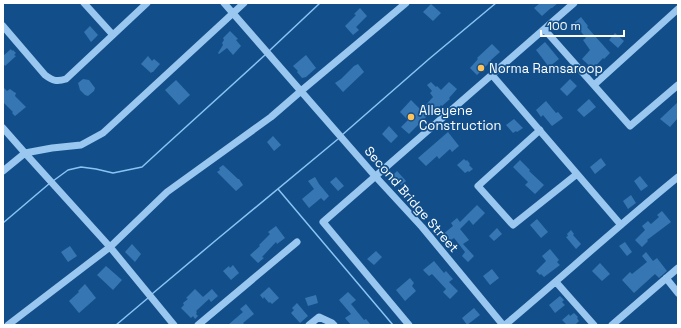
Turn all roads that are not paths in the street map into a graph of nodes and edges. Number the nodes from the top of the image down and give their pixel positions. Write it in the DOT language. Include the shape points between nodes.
graph roads {
  1 [pos="84,3"];
  2 [pos="147,3"];
  3 [pos="224,3"];
  4 [pos="244,3"];
  5 [pos="406,3"];
  6 [pos="574,3"];
  7 [pos="678,9"];
  8 [pos="233,13"];
  9 [pos="3,26"];
  10 [pos="544,29"];
  11 [pos="113,35"];
  12 [pos="492,75"];
  13 [pos="594,84"];
  14 [pos="678,85"];
  15 [pos="301,91"];
  16 [pos="3,128"];
  17 [pos="540,130"];
  18 [pos="25,153"];
  19 [pos="3,171"];
  20 [pos="577,174"];
  21 [pos="375,176"];
  22 [pos="677,180"];
  23 [pos="621,225"];
  24 [pos="297,242"];
  25 [pos="110,247"];
  26 [pos="678,268"];
  27 [pos="666,278"];
  28 [pos="556,282"];
  29 [pos="678,293"];
  30 [pos="8,325"];
  31 [pos="174,325"];
  32 [pos="198,325"];
  33 [pos="310,325"];
  34 [pos="334,325"];
  35 [pos="409,325"];
  36 [pos="504,325"];
  37 [pos="594,325"];
  38 [pos="612,325"];
  1 -- 11 [label="street"];
  2 -- 11 [label="street"];
  3 -- 8 [label="street, Second Bridge Street"];
  4 -- 8 [label="street"];
  5 -- 15 [label="street"];
  6 -- 10 [label="street"];
  7 -- 13 [label="street"];
  8 -- 15 [label="street, Second Bridge Street"];
  8 -- 18 [label="street" via="103,133 81,145"];
  9 -- 11 [label="street" via="45,75 52,80 60,81 66,79"];
  10 -- 12 [label="street"];
  10 -- 13 [label="street"];
  12 -- 17 [label="street"];
  12 -- 21 [label="street"];
  13 -- 14 [label="street" via="630,126"];
  15 -- 21 [label="street, Second Bridge Street"];
  15 -- 25 [label="street" via="271,118 167,192"];
  16 -- 18 [label="street"];
  17 -- 20 [label="street"];
  17 -- 20 [label="street" via="478,186 513,225"];
  18 -- 19 [label="street"];
  18 -- 25 [label="street"];
  20 -- 23 [label="street"];
  21 -- 35 [label="street" via="323,222"];
  21 -- 36 [label="street, Second Bridge Street" via="422,227"];
  22 -- 23 [label="street"];
  23 -- 28 [label="street"];
  24 -- 32 [label="street"];
  25 -- 30 [label="street"];
  25 -- 31 [label="street"];
  26 -- 27 [label="street"];
  27 -- 29 [label="street"];
  27 -- 38 [label="street"];
  28 -- 36 [label="street"];
  28 -- 37 [label="street"];
  33 -- 34 [label="street" via="319,317"];
}
